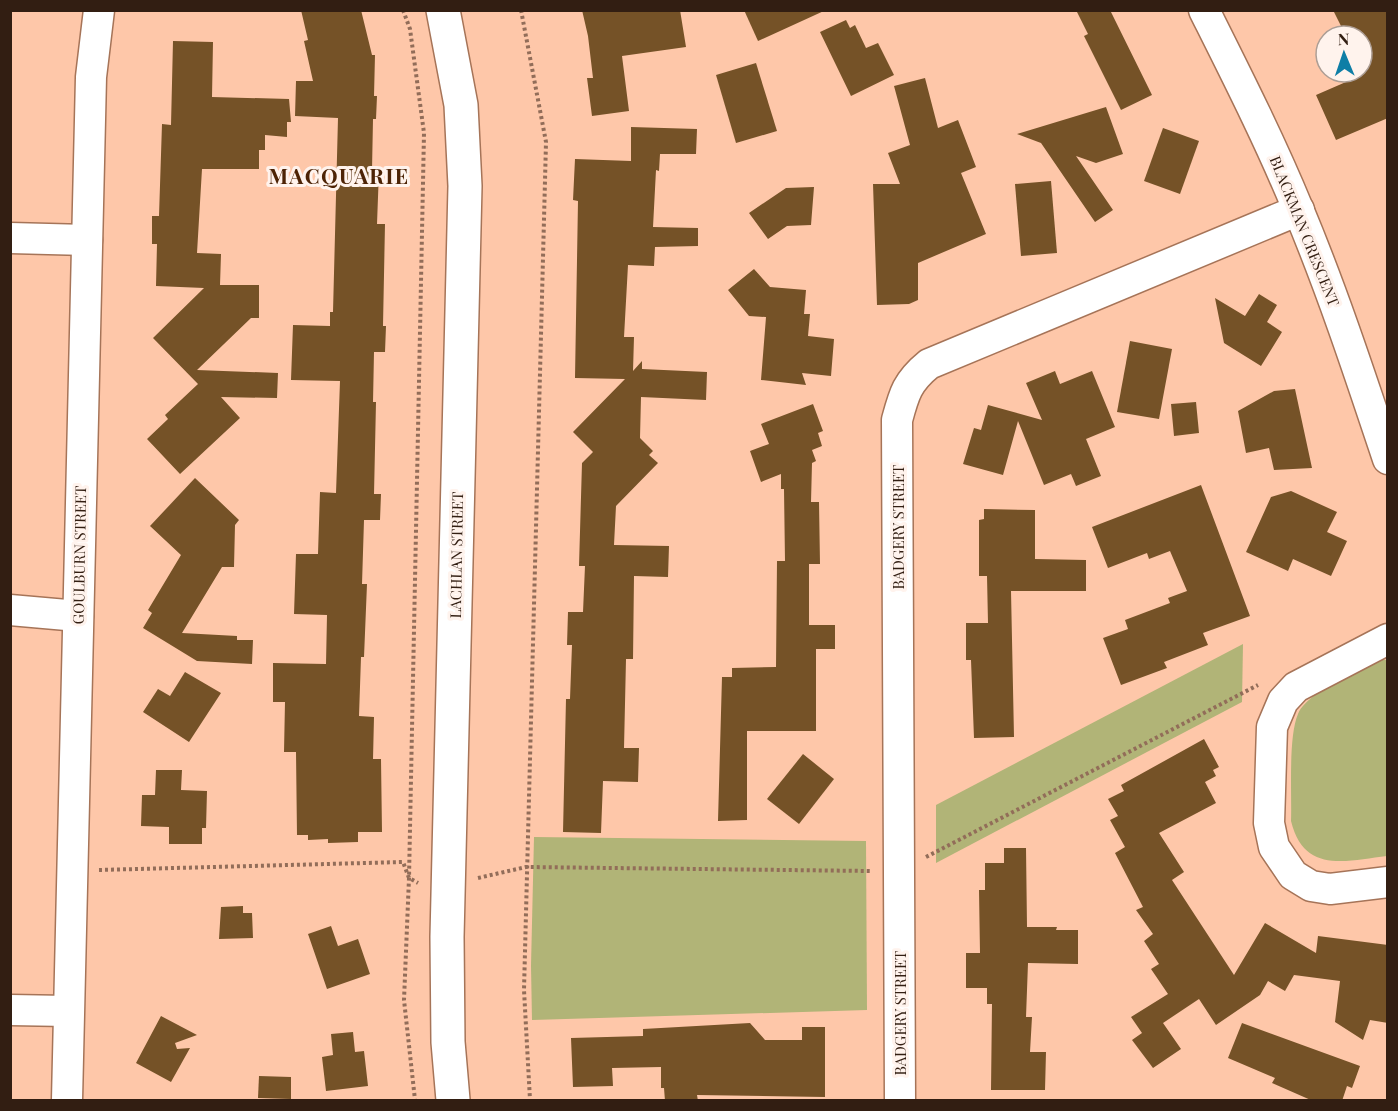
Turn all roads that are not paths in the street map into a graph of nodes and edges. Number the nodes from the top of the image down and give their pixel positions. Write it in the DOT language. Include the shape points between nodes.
graph roads {
  1 [pos="99,10"];
  2 [pos="443,10"];
  3 [pos="1204,10"];
  4 [pos="1299,210"];
  5 [pos="10,238"];
  6 [pos="87,240"];
  7 [pos="1388,459"];
  8 [pos="10,610"];
  9 [pos="78,616"];
  10 [pos="1388,639"];
  11 [pos="1388,882"];
  12 [pos="10,1010"];
  13 [pos="68,1011"];
  14 [pos="68,1101"];
  15 [pos="453,1101"];
  16 [pos="900,1101"];
  1 -- 6 [label="street, GOULBURN STREET" via="91,76"];
  2 -- 15 [label="street, LACHLAN STREET" via="461,105 465,186 448,886 448,1042"];
  3 -- 4 [label="street, BLACKMAN CRESCENT"];
  4 -- 7 [label="street, BLACKMAN CRESCENT"];
  4 -- 16 [label="street, BADGERY STREET" via="929,364 904,391 897,420"];
  5 -- 6 [label="street"];
  6 -- 9 [label="street, GOULBURN STREET"];
  8 -- 9 [label="street"];
  9 -- 13 [label="street, GOULBURN STREET"];
  10 -- 11 [label="street" via="1296,687 1283,701 1272,727 1269,823 1274,847 1293,875 1311,886 1330,889"];
  12 -- 13 [label="street"];
  13 -- 14 [label="street, GOULBURN STREET"];
}
